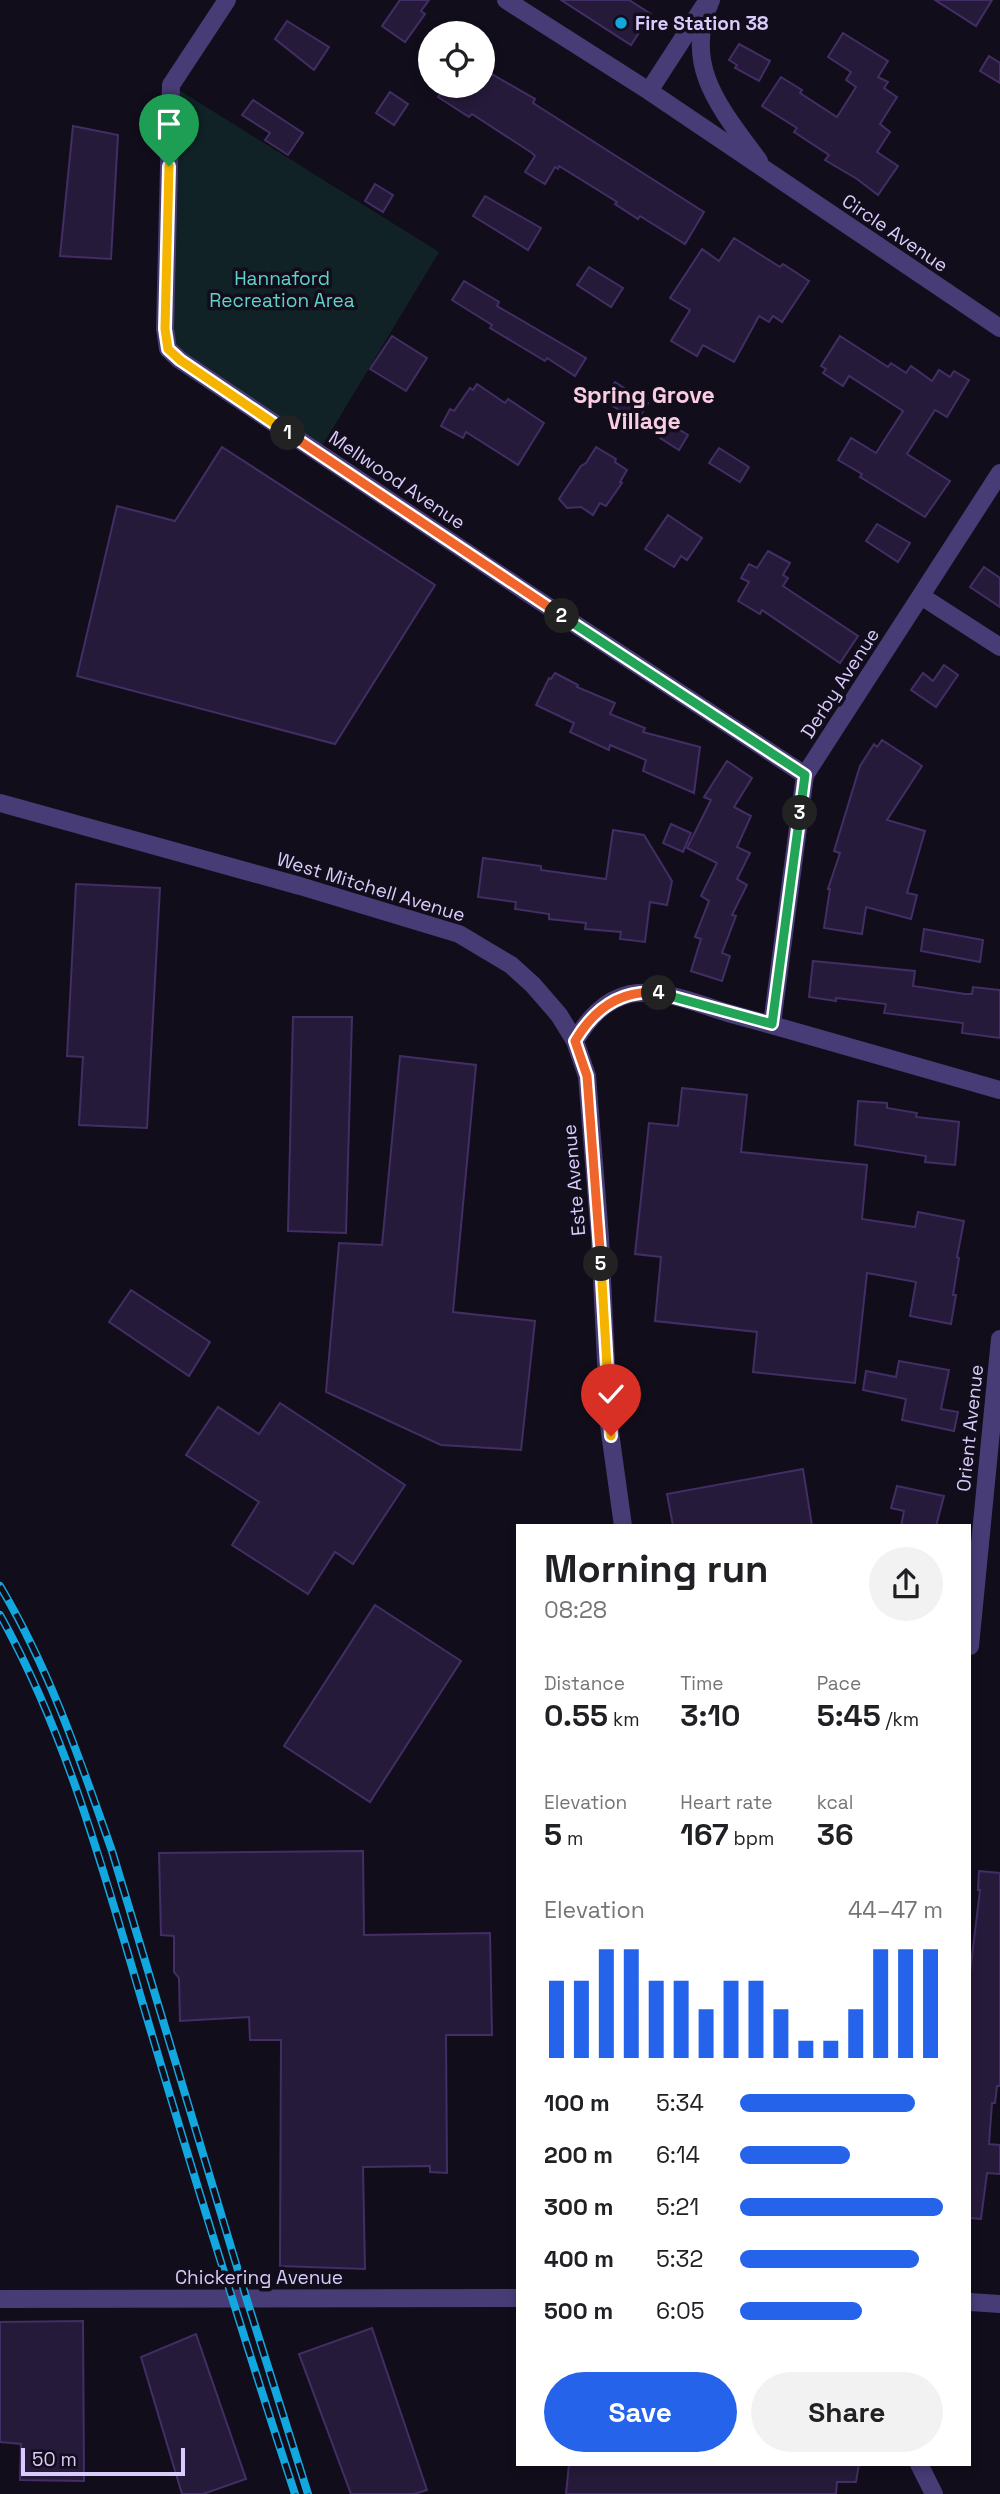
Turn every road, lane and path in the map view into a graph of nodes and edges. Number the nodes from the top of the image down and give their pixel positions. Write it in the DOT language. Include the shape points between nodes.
graph roads {
  1 [pos="227,0"];
  2 [pos="506,0"];
  3 [pos="709,0"];
  4 [pos="649,91"];
  5 [pos="767,172"];
  6 [pos="1000,328"];
  7 [pos="1000,473"];
  8 [pos="921,596"];
  9 [pos="1000,647"];
  10 [pos="805,775"];
  11 [pos="0,803"];
  12 [pos="772,1024"];
  13 [pos="575,1041"];
  14 [pos="1000,1090"];
  15 [pos="1000,1339"];
  16 [pos="623,1524"];
  17 [pos="971,1636"];
  18 [pos="516,2298"];
  19 [pos="0,2299"];
  20 [pos="971,2302"];
  21 [pos="1000,2304"];
  22 [pos="920,2466"];
  23 [pos="934,2494"];
  1 -- 10 [label="street, Mellwood Avenue" via="171,85 168,349"];
  2 -- 4 [label="street"];
  3 -- 4 [label="street, Circle Avenue"];
  3 -- 5 [label="street, Circle Avenue" via="700,46 705,78 721,109"];
  4 -- 5 [label="street, Circle Avenue"];
  5 -- 6 [label="street, Circle Avenue"];
  7 -- 8 [label="street, Derby Avenue"];
  8 -- 9 [label="street"];
  8 -- 10 [label="street, Derby Avenue"];
  10 -- 12 [label="street, Derby Avenue"];
  11 -- 13 [label="street, West Mitchell Avenue" via="459,934 511,965 533,985"];
  12 -- 13 [label="street" via="664,994 632,994 602,1007"];
  12 -- 14 [label="street"];
  13 -- 16 [label="street, Este Avenue" via="587,1076 609,1425"];
  15 -- 17 [label="street, Orient Avenue"];
  18 -- 19 [label="street, Chickering Avenue"];
  20 -- 21 [label="street"];
  22 -- 23 [label="street"];
}
